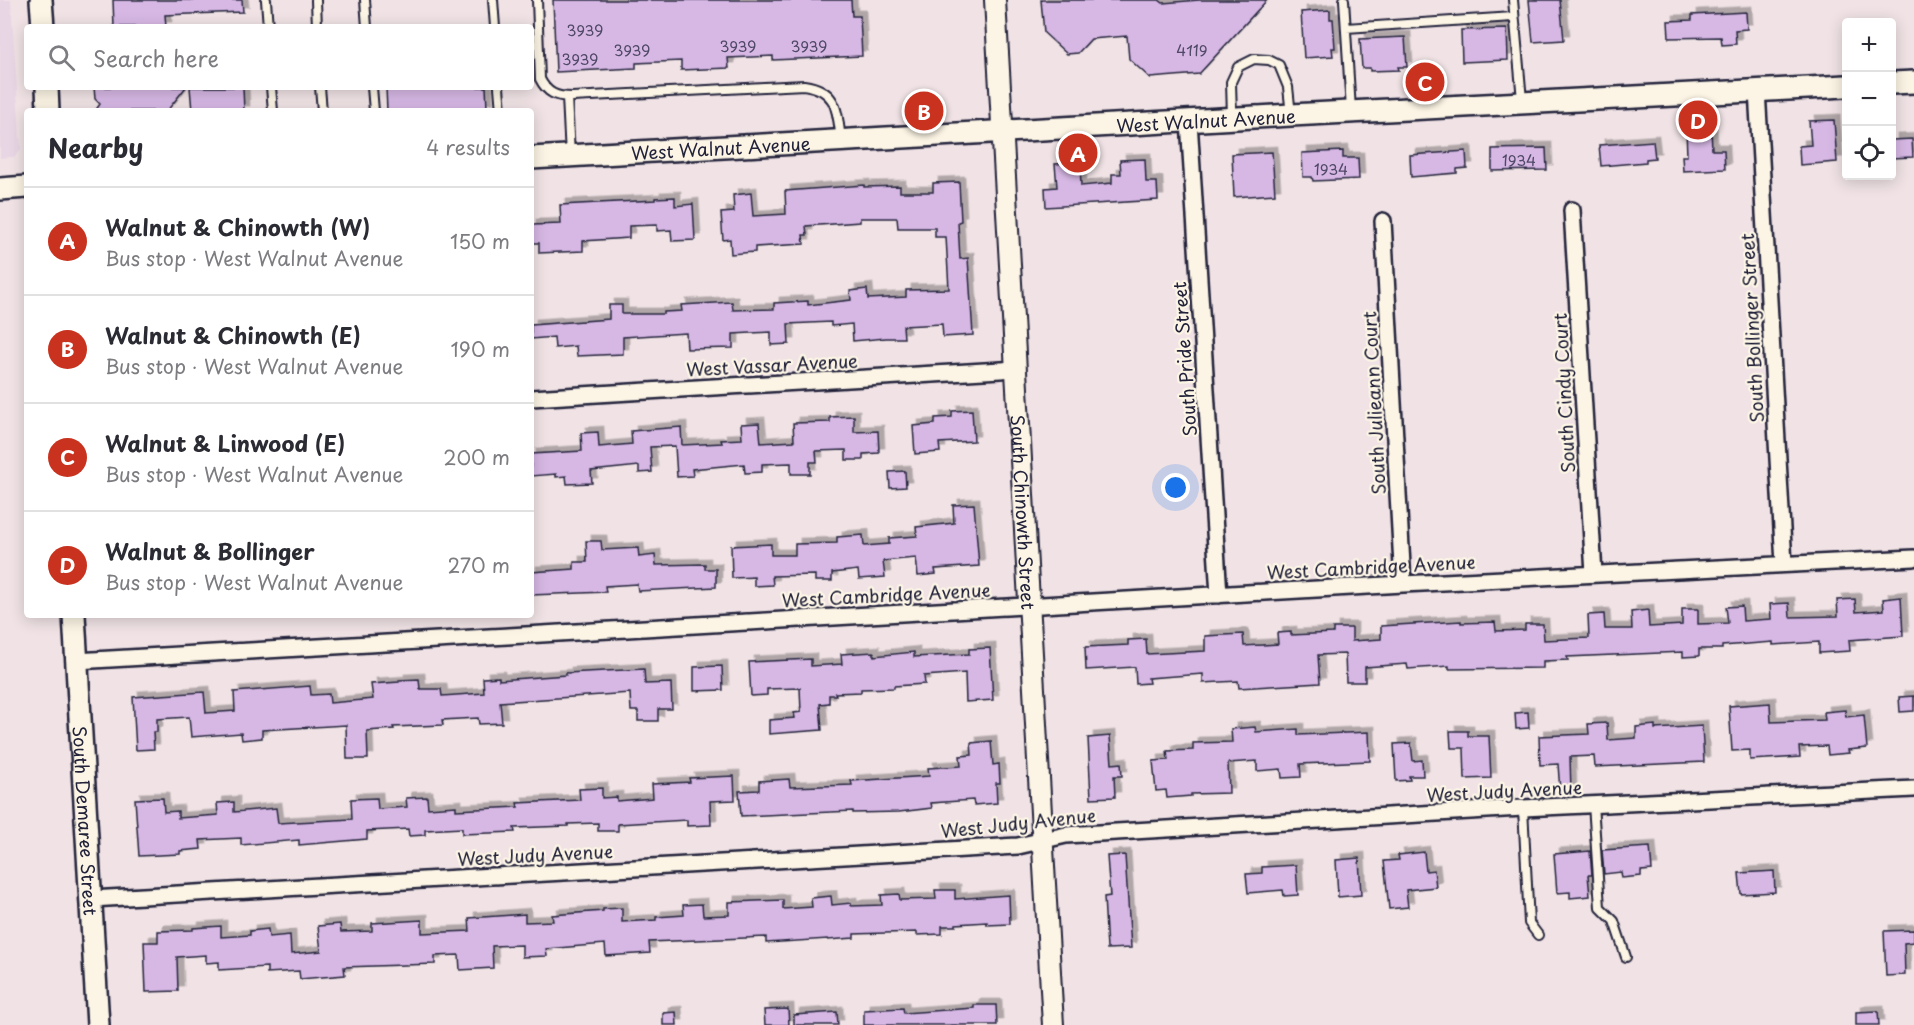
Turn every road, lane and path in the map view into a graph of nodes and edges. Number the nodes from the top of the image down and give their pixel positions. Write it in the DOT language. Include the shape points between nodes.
graph roads {
  1 [pos="41,0"];
  2 [pos="266,0"];
  3 [pos="316,0"];
  4 [pos="365,0"];
  5 [pos="493,0"];
  6 [pos="537,0"];
  7 [pos="995,0"];
  8 [pos="1344,0"];
  9 [pos="1513,0"];
  10 [pos="1514,16"];
  11 [pos="43,24"];
  12 [pos="268,24"];
  13 [pos="317,24"];
  14 [pos="367,24"];
  15 [pos="495,24"];
  16 [pos="1346,28"];
  17 [pos="1914,82"];
  18 [pos="1896,83"];
  19 [pos="1842,86"];
  20 [pos="47,90"];
  21 [pos="271,90"];
  22 [pos="320,90"];
  23 [pos="372,90"];
  24 [pos="499,90"];
  25 [pos="1756,90"];
  26 [pos="567,97"];
  27 [pos="1522,102"];
  28 [pos="48,108"];
  29 [pos="273,108"];
  30 [pos="322,108"];
  31 [pos="374,108"];
  32 [pos="501,108"];
  33 [pos="1351,112"];
  34 [pos="1291,115"];
  35 [pos="1232,118"];
  36 [pos="1189,121"];
  37 [pos="1003,132"];
  38 [pos="841,141"];
  39 [pos="570,156"];
  40 [pos="534,158"];
  41 [pos="24,188"];
  42 [pos="0,189"];
  43 [pos="1572,210"];
  44 [pos="1383,221"];
  45 [pos="1016,369"];
  46 [pos="534,398"];
  47 [pos="1914,558"];
  48 [pos="1784,564"];
  49 [pos="1594,573"];
  50 [pos="1403,584"];
  51 [pos="1219,595"];
  52 [pos="1029,606"];
  53 [pos="74,618"];
  54 [pos="76,661"];
  55 [pos="1914,789"];
  56 [pos="1593,804"];
  57 [pos="1523,808"];
  58 [pos="1043,840"];
  59 [pos="91,898"];
  60 [pos="1538,935"];
  61 [pos="1626,957"];
  62 [pos="98,1025"];
  63 [pos="1053,1025"];
  1 -- 11 [label="main road"];
  2 -- 12 [label="lane"];
  3 -- 13 [label="lane"];
  4 -- 14 [label="lane"];
  5 -- 15 [label="lane"];
  6 -- 26 [label="lane" via="540,79 552,94"];
  7 -- 37 [label="street, South Chinowth Street"];
  8 -- 16 [label="lane"];
  9 -- 10 [label="lane"];
  10 -- 16 [label="lane"];
  10 -- 27 [label="lane"];
  16 -- 33 [label="lane"];
  17 -- 18 [label="main road"];
  19 -- 25 [label="main road, West Walnut Avenue"];
  20 -- 28 [label="main road"];
  21 -- 29 [label="lane"];
  22 -- 30 [label="lane"];
  23 -- 31 [label="lane"];
  24 -- 32 [label="lane"];
  25 -- 27 [label="main road, West Walnut Avenue"];
  25 -- 48 [label="street, South Bollinger Street"];
  26 -- 38 [label="lane" via="804,85 825,91 832,101"];
  26 -- 39 [label="lane"];
  27 -- 33 [label="main road, West Walnut Avenue"];
  33 -- 34 [label="main road, West Walnut Avenue"];
  34 -- 35 [label="main road, West Walnut Avenue"];
  34 -- 35 [label="lane" via="1288,87 1279,65 1254,59 1238,67 1231,82"];
  35 -- 36 [label="main road, West Walnut Avenue"];
  36 -- 37 [label="main road, West Walnut Avenue"];
  36 -- 51 [label="street, South Pride Street"];
  37 -- 38 [label="main road, West Walnut Avenue"];
  37 -- 45 [label="street, South Chinowth Street"];
  38 -- 39 [label="main road, West Walnut Avenue"];
  39 -- 40 [label="main road, West Walnut Avenue"];
  41 -- 42 [label="main road"];
  43 -- 49 [label="street, South Cindy Court"];
  44 -- 50 [label="street, South Julieann Court"];
  45 -- 46 [label="street, West Vassar Avenue"];
  45 -- 52 [label="street, South Chinowth Street"];
  47 -- 48 [label="street, West Cambridge Avenue"];
  48 -- 49 [label="street, West Cambridge Avenue"];
  49 -- 50 [label="street, West Cambridge Avenue"];
  50 -- 51 [label="street, West Cambridge Avenue"];
  51 -- 52 [label="street, West Cambridge Avenue"];
  52 -- 54 [label="street, West Cambridge Avenue"];
  52 -- 58 [label="street, South Chinowth Street"];
  53 -- 54 [label="main road, South Demaree Street"];
  54 -- 59 [label="main road, South Demaree Street"];
  55 -- 56 [label="street, West Judy Avenue"];
  56 -- 57 [label="street, West Judy Avenue"];
  56 -- 61 [label="lane" via="1600,907 1614,921"];
  57 -- 58 [label="street, West Judy Avenue" via="1066,835"];
  57 -- 60 [label="lane" via="1529,923"];
  58 -- 59 [label="street, West Judy Avenue" via="1018,846"];
  58 -- 63 [label="street, South Chinowth Street"];
  59 -- 62 [label="main road, South Demaree Street"];
}
